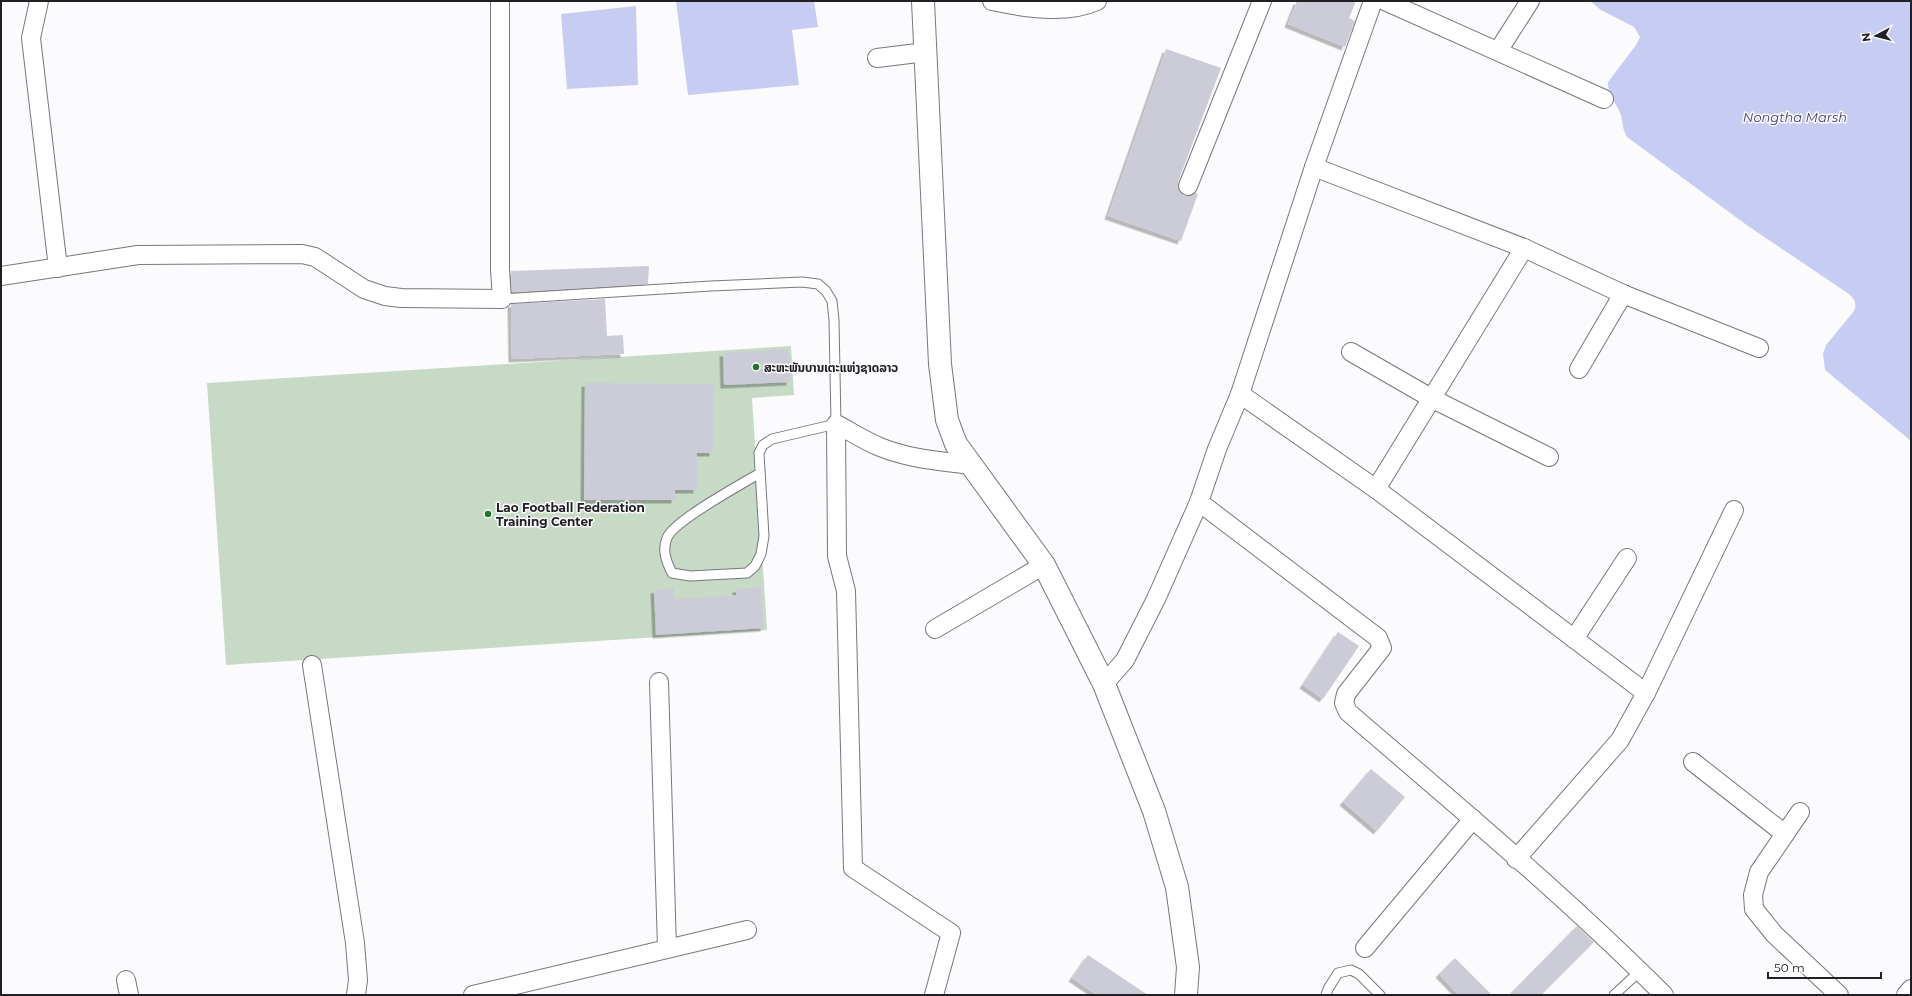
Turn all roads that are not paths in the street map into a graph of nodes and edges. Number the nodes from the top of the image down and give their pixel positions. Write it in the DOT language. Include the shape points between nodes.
graph roads {
  1 [pos="39,1"];
  2 [pos="500,1"];
  3 [pos="923,1"];
  4 [pos="992,1"];
  5 [pos="1097,1"];
  6 [pos="1262,1"];
  7 [pos="1373,1"];
  8 [pos="1385,1"];
  9 [pos="1530,1"];
  10 [pos="1498,51"];
  11 [pos="926,52"];
  12 [pos="877,58"];
  13 [pos="1604,99"];
  14 [pos="1314,167"];
  15 [pos="1188,186"];
  16 [pos="1524,248"];
  17 [pos="58,268"];
  18 [pos="1,276"];
  19 [pos="1623,294"];
  20 [pos="502,299"];
  21 [pos="1759,348"];
  22 [pos="1352,352"];
  23 [pos="1579,369"];
  24 [pos="1240,394"];
  25 [pos="1431,398"];
  26 [pos="836,424"];
  27 [pos="1549,457"];
  28 [pos="971,465"];
  29 [pos="760,473"];
  30 [pos="1376,489"];
  31 [pos="1199,502"];
  32 [pos="1734,510"];
  33 [pos="1627,558"];
  34 [pos="1044,566"];
  35 [pos="935,629"];
  36 [pos="1574,639"];
  37 [pos="312,666"];
  38 [pos="659,682"];
  39 [pos="1104,684"];
  40 [pos="1646,693"];
  41 [pos="1693,762"];
  42 [pos="1800,812"];
  43 [pos="1473,819"];
  44 [pos="1785,834"];
  45 [pos="1516,858"];
  46 [pos="747,930"];
  47 [pos="667,948"];
  48 [pos="1365,948"];
  49 [pos="1640,971"];
  50 [pos="1911,989"];
  51 [pos="356,995"];
  52 [pos="473,995"];
  53 [pos="934,995"];
  54 [pos="1186,995"];
  55 [pos="1326,995"];
  56 [pos="1380,995"];
  57 [pos="1614,995"];
  58 [pos="1664,995"];
  59 [pos="1839,995"];
  60 [pos="1906,995"];
  1 -- 17 [label="street" via="31,38"];
  2 -- 20 [label="street"];
  3 -- 11 [label="street"];
  4 -- 5 [label="street" via="1021,7 1050,8 1084,7"];
  6 -- 15 [label="street"];
  7 -- 14 [label="street"];
  8 -- 10 [label="street"];
  9 -- 10 [label="street"];
  10 -- 13 [label="street"];
  11 -- 12 [label="street"];
  11 -- 28 [label="street" via="940,364 947,420 956,444"];
  14 -- 16 [label="street"];
  14 -- 24 [label="street"];
  16 -- 19 [label="street"];
  16 -- 25 [label="street"];
  17 -- 18 [label="street"];
  17 -- 20 [label="street" via="138,256 302,254 316,257 364,289 385,296"];
  19 -- 21 [label="street"];
  19 -- 23 [label="street"];
  20 -- 26 [label="lane" via="711,286 802,282 818,284 832,301"];
  22 -- 25 [label="street"];
  24 -- 30 [label="street"];
  24 -- 31 [label="street"];
  25 -- 27 [label="street"];
  25 -- 30 [label="street"];
  26 -- 28 [label="street" via="879,447 900,454"];
  26 -- 29 [label="lane" via="772,439 763,445 759,453"];
  26 -- 53 [label="street" via="837,556 846,591 853,868 951,933"];
  28 -- 34 [label="street"];
  29 -- 29 [label="lane" via="681,522 668,536 664,549 672,573 690,576 747,573 755,566 761,554 764,536"];
  30 -- 36 [label="street"];
  31 -- 39 [label="street" via="1156,599 1125,660"];
  31 -- 43 [label="street" via="1378,638 1382,648 1346,694 1344,703 1348,712"];
  32 -- 40 [label="street"];
  33 -- 36 [label="street"];
  34 -- 35 [label="street"];
  34 -- 39 [label="street"];
  36 -- 40 [label="street"];
  37 -- 51 [label="street" via="355,943 358,980"];
  38 -- 47 [label="street"];
  39 -- 54 [label="street" via="1154,812 1177,887 1188,967"];
  40 -- 45 [label="street" via="1620,740"];
  41 -- 44 [label="street"];
  42 -- 44 [label="street"];
  43 -- 45 [label="street"];
  43 -- 48 [label="street"];
  44 -- 59 [label="street" via="1758,872 1753,895 1754,909 1774,934"];
  45 -- 49 [label="street"];
  46 -- 47 [label="street"];
  47 -- 52 [label="street"];
  49 -- 57 [label="lane"];
  49 -- 58 [label="street"];
  50 -- 60 [label="street"];
  55 -- 56 [label="lane" via="1338,973 1351,970 1359,974"];
}
